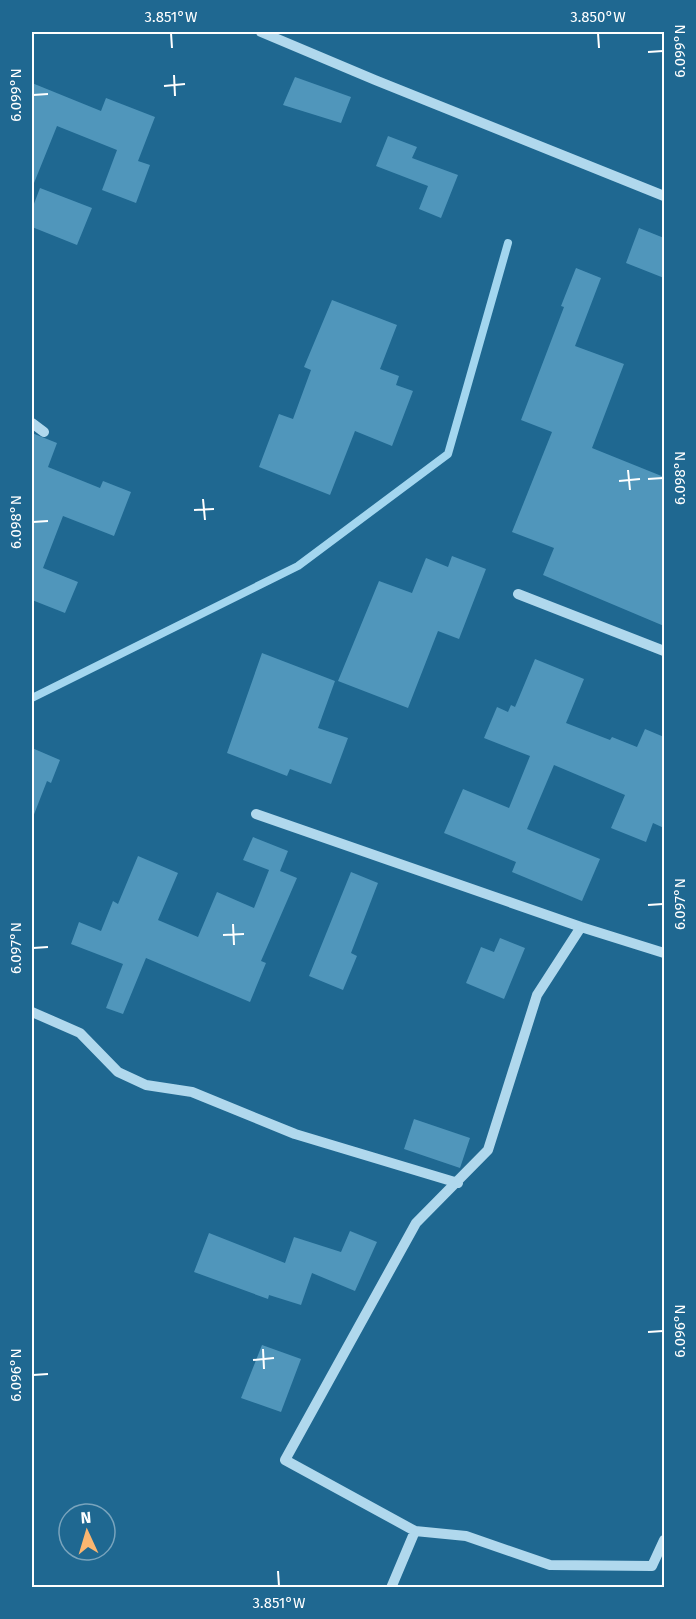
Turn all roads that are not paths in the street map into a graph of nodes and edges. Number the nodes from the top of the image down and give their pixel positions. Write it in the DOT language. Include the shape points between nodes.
graph roads {
  1 [pos="261,32"];
  2 [pos="664,196"];
  3 [pos="32,423"];
  4 [pos="44,432"];
  5 [pos="518,594"];
  6 [pos="664,651"];
  7 [pos="256,814"];
  8 [pos="581,927"];
  9 [pos="664,953"];
  10 [pos="32,1012"];
  11 [pos="458,1183"];
  12 [pos="415,1531"];
  13 [pos="664,1540"];
  14 [pos="391,1587"];
  1 -- 2 [label="street"];
  3 -- 4 [label="street"];
  5 -- 6 [label="street"];
  7 -- 8 [label="street"];
  8 -- 9 [label="street"];
  8 -- 11 [label="street" via="537,995 488,1150"];
  10 -- 11 [label="street" via="80,1034 118,1072 146,1085 192,1092 295,1134"];
  11 -- 12 [label="street" via="416,1223 285,1460"];
  12 -- 13 [label="street" via="466,1536 550,1565 652,1566"];
  12 -- 14 [label="street"];
}
